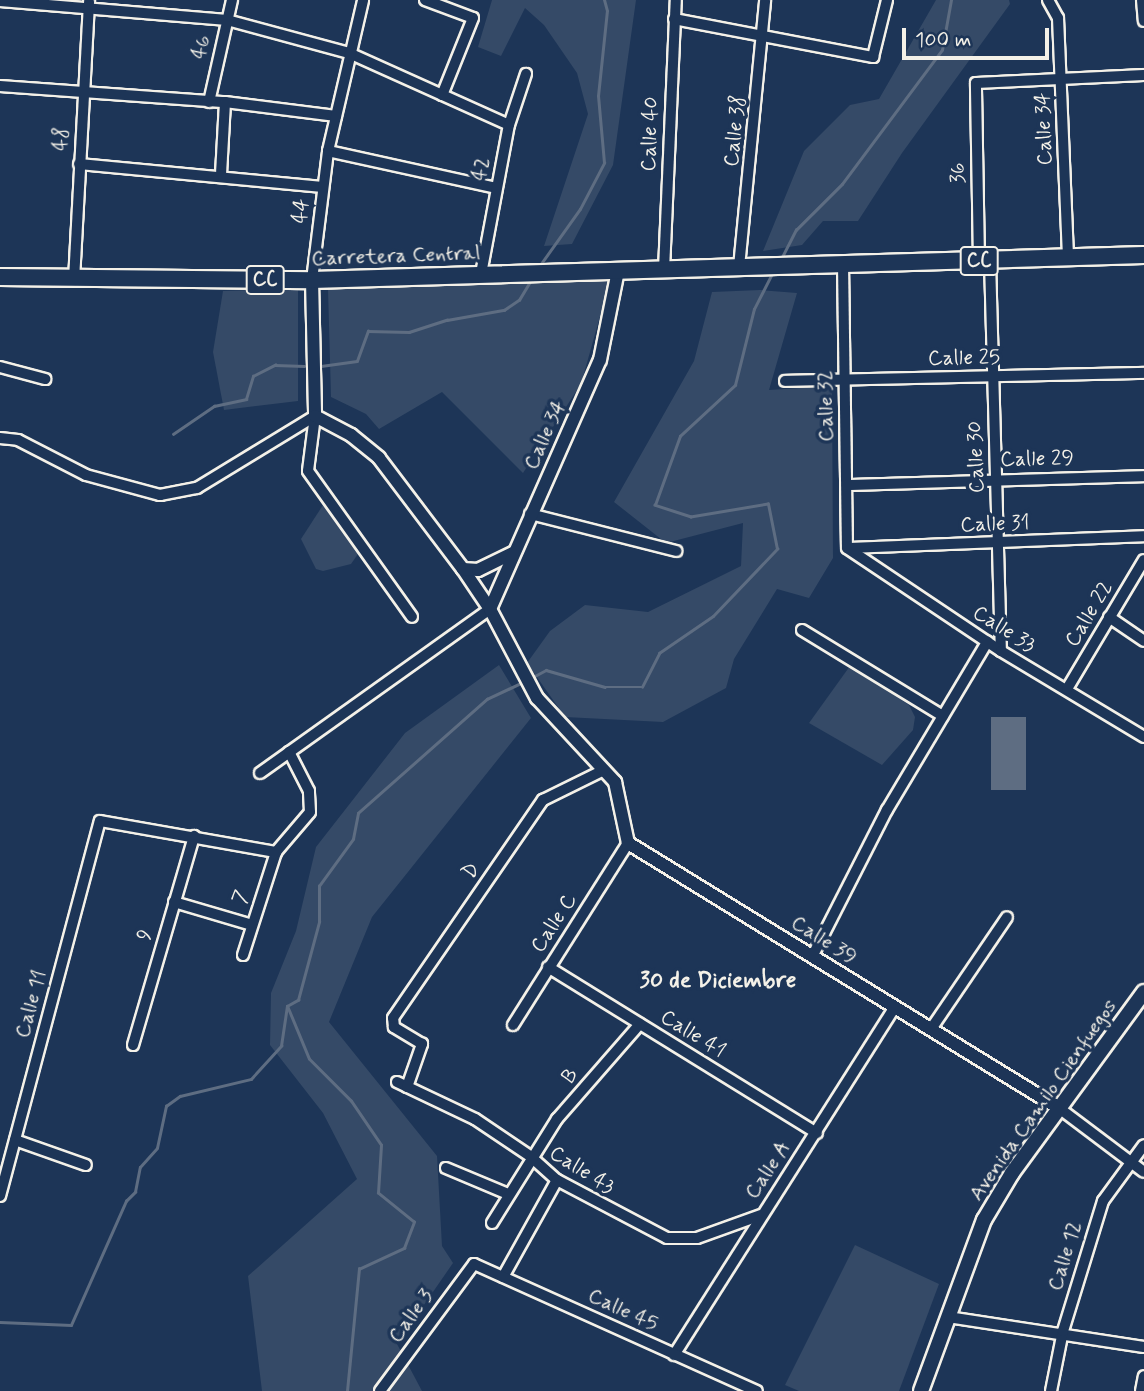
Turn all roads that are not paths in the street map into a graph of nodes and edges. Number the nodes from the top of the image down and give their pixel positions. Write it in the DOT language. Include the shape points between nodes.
graph roads {
  1 [pos="232,0"];
  2 [pos="363,0"];
  3 [pos="425,0"];
  4 [pos="676,0"];
  5 [pos="765,0"];
  6 [pos="887,0"];
  7 [pos="1048,0"];
  8 [pos="1142,0"];
  9 [pos="0,1"];
  10 [pos="89,3"];
  11 [pos="674,19"];
  12 [pos="227,20"];
  13 [pos="1144,21"];
  14 [pos="764,37"];
  15 [pos="349,53"];
  16 [pos="526,74"];
  17 [pos="1144,75"];
  18 [pos="1061,78"];
  19 [pos="0,86"];
  20 [pos="83,92"];
  21 [pos="442,95"];
  22 [pos="209,102"];
  23 [pos="225,102"];
  24 [pos="336,116"];
  25 [pos="509,125"];
  26 [pos="328,151"];
  27 [pos="79,164"];
  28 [pos="221,174"];
  29 [pos="323,187"];
  30 [pos="496,188"];
  31 [pos="1144,255"];
  32 [pos="1068,258"];
  33 [pos="984,261"];
  34 [pos="843,264"];
  35 [pos="745,266"];
  36 [pos="664,270"];
  37 [pos="618,271"];
  38 [pos="481,274"];
  39 [pos="0,277"];
  40 [pos="74,280"];
  41 [pos="312,280"];
  42 [pos="0,367"];
  43 [pos="1144,373"];
  44 [pos="993,377"];
  45 [pos="45,379"];
  46 [pos="845,379"];
  47 [pos="785,381"];
  48 [pos="315,416"];
  49 [pos="0,438"];
  50 [pos="1144,476"];
  51 [pos="996,479"];
  52 [pos="847,485"];
  53 [pos="530,514"];
  54 [pos="1144,536"];
  55 [pos="998,544"];
  56 [pos="848,548"];
  57 [pos="676,551"];
  58 [pos="513,553"];
  59 [pos="1144,560"];
  60 [pos="463,569"];
  61 [pos="490,609"];
  62 [pos="412,617"];
  63 [pos="1108,617"];
  64 [pos="802,630"];
  65 [pos="1144,640"];
  66 [pos="987,642"];
  67 [pos="1001,651"];
  68 [pos="1067,689"];
  69 [pos="943,716"];
  70 [pos="1144,737"];
  71 [pos="289,752"];
  72 [pos="604,770"];
  73 [pos="260,773"];
  74 [pos="194,836"];
  75 [pos="628,843"];
  76 [pos="276,852"];
  77 [pos="174,902"];
  78 [pos="1007,917"];
  79 [pos="252,925"];
  80 [pos="243,955"];
  81 [pos="813,955"];
  82 [pos="548,967"];
  83 [pos="1144,992"];
  84 [pos="894,1008"];
  85 [pos="640,1024"];
  86 [pos="513,1025"];
  87 [pos="931,1029"];
  88 [pos="133,1045"];
  89 [pos="402,1084"];
  90 [pos="1059,1108"];
  91 [pos="817,1133"];
  92 [pos="15,1140"];
  93 [pos="1144,1145"];
  94 [pos="530,1156"];
  95 [pos="1131,1163"];
  96 [pos="86,1165"];
  97 [pos="446,1168"];
  98 [pos="1144,1172"];
  99 [pos="557,1180"];
  100 [pos="508,1194"];
  101 [pos="0,1196"];
  102 [pos="761,1215"];
  103 [pos="492,1223"];
  104 [pos="474,1264"];
  105 [pos="503,1277"];
  106 [pos="948,1317"];
  107 [pos="1063,1331"];
  108 [pos="1144,1347"];
  109 [pos="674,1355"];
  110 [pos="1144,1376"];
  111 [pos="380,1391"];
  112 [pos="757,1391"];
  113 [pos="921,1391"];
  114 [pos="1051,1391"];
  115 [pos="1141,1391"];
  1 -- 12 [label="street, 46"];
  2 -- 15 [label="street, 44"];
  3 -- 21 [label="street" via="473,18"];
  4 -- 11 [label="street, Calle 40"];
  5 -- 14 [label="street, Calle 38"];
  6 -- 14 [label="street" via="873,57"];
  7 -- 18 [label="street, Calle 34" via="1058,18"];
  8 -- 13 [label="street"];
  9 -- 10 [label="street"];
  10 -- 12 [label="street"];
  10 -- 20 [label="street, 48"];
  11 -- 14 [label="street"];
  11 -- 36 [label="street, Calle 40"];
  12 -- 15 [label="street"];
  12 -- 22 [label="street, 46"];
  14 -- 35 [label="street, Calle 38"];
  15 -- 21 [label="street"];
  15 -- 24 [label="street, 44"];
  16 -- 25 [label="street, 42"];
  17 -- 18 [label="street"];
  18 -- 32 [label="street, Calle 34"];
  18 -- 33 [label="street, 36" via="976,83"];
  19 -- 20 [label="street"];
  20 -- 22 [label="street"];
  20 -- 27 [label="street, 48"];
  21 -- 25 [label="street"];
  22 -- 23 [label="street"];
  23 -- 24 [label="street"];
  23 -- 28 [label="street"];
  24 -- 26 [label="street, 44"];
  25 -- 30 [label="street, 42"];
  26 -- 29 [label="street, 44"];
  26 -- 30 [label="street"];
  27 -- 28 [label="street"];
  27 -- 40 [label="street, 48"];
  28 -- 29 [label="street"];
  29 -- 41 [label="street, 44"];
  30 -- 38 [label="street, 42"];
  31 -- 32 [label="highway, CC"];
  32 -- 33 [label="highway, CC"];
  33 -- 34 [label="highway, CC"];
  33 -- 44 [label="street, Calle 30"];
  34 -- 35 [label="highway, CC"];
  34 -- 46 [label="street, Calle 32"];
  35 -- 36 [label="highway, Carretera Central / CC"];
  36 -- 37 [label="highway, Carretera Central / CC"];
  37 -- 38 [label="highway, Carretera Central / CC"];
  37 -- 53 [label="street, Calle 34" via="600,360"];
  38 -- 41 [label="highway, Carretera Central / CC"];
  39 -- 40 [label="highway, Carretera Central / CC"];
  40 -- 41 [label="highway, Carretera Central / CC"];
  41 -- 48 [label="street, 44"];
  42 -- 45 [label="street"];
  43 -- 44 [label="street, Calle 25"];
  44 -- 46 [label="street, Calle 25"];
  44 -- 51 [label="street, Calle 30"];
  46 -- 47 [label="street, Calle 25"];
  46 -- 52 [label="street, Calle 32"];
  48 -- 49 [label="street" via="197,488 160,495 86,475 19,440"];
  48 -- 60 [label="street" via="351,435 379,458"];
  48 -- 62 [label="street, 44" via="308,471"];
  50 -- 51 [label="street, Calle 29"];
  51 -- 52 [label="street, Calle 29"];
  51 -- 55 [label="street, Calle 30"];
  52 -- 56 [label="street, Calle 32"];
  53 -- 57 [label="street"];
  53 -- 58 [label="street, Calle 34"];
  54 -- 55 [label="street, Calle 31"];
  55 -- 56 [label="street, Calle 31"];
  55 -- 67 [label="street, Calle 30"];
  56 -- 66 [label="street, Calle 33"];
  58 -- 60 [label="street" via="478,570"];
  58 -- 61 [label="street, Calle 34"];
  59 -- 63 [label="street, Calle 22"];
  60 -- 61 [label="street"];
  61 -- 71 [label="street"];
  61 -- 72 [label="street" via="537,698"];
  63 -- 65 [label="street"];
  63 -- 68 [label="street, Calle 22"];
  64 -- 69 [label="street"];
  66 -- 67 [label="street, Calle 33"];
  66 -- 69 [label="street"];
  67 -- 68 [label="street, Calle 33"];
  68 -- 70 [label="street, Calle 33"];
  69 -- 81 [label="street" via="887,810"];
  71 -- 73 [label="street"];
  71 -- 76 [label="street" via="309,791 310,812"];
  72 -- 75 [label="street" via="615,782"];
  72 -- 89 [label="street, D" via="543,800 393,1018 394,1027 422,1044"];
  74 -- 76 [label="street"];
  74 -- 77 [label="street, 9"];
  74 -- 92 [label="street, Calle 11" via="100,821"];
  75 -- 81 [label="street, Calle 39"];
  75 -- 82 [label="street, Calle C"];
  76 -- 79 [label="street, 7"];
  77 -- 79 [label="street"];
  77 -- 88 [label="street, 9"];
  78 -- 87 [label="street"];
  79 -- 80 [label="street, 7"];
  81 -- 84 [label="street, Calle 39"];
  82 -- 85 [label="street, Calle 41"];
  82 -- 86 [label="street, Calle C"];
  83 -- 90 [label="main road, Avenida Camilo Cienfuegos"];
  84 -- 87 [label="street, Calle 39"];
  84 -- 91 [label="street, Calle A"];
  85 -- 91 [label="street, Calle 41"];
  85 -- 94 [label="street, B"];
  87 -- 90 [label="street, Calle 39"];
  89 -- 94 [label="street, Calle 43" via="475,1119"];
  90 -- 95 [label="street, Calle 39"];
  90 -- 106 [label="main road, Avenida Camilo Cienfuegos" via="984,1220"];
  91 -- 102 [label="street, Calle A"];
  92 -- 96 [label="street"];
  92 -- 101 [label="street, Calle 11"];
  93 -- 95 [label="street, Calle 12"];
  94 -- 99 [label="street, Calle 43"];
  94 -- 100 [label="street, B"];
  95 -- 98 [label="street, Calle 39"];
  95 -- 107 [label="street, Calle 12" via="1103,1201"];
  97 -- 100 [label="street"];
  99 -- 102 [label="street, Calle 43" via="667,1238 697,1238"];
  99 -- 105 [label="street"];
  100 -- 103 [label="street, B"];
  102 -- 109 [label="street, Calle A"];
  104 -- 105 [label="street, Calle 45"];
  104 -- 111 [label="street, Calle 3"];
  105 -- 109 [label="street, Calle 45"];
  106 -- 107 [label="street"];
  106 -- 113 [label="main road, Avenida Camilo Cienfuegos"];
  107 -- 108 [label="street"];
  107 -- 114 [label="street, Calle 12"];
  109 -- 112 [label="street, Calle 45"];
  110 -- 115 [label="street"];
}
